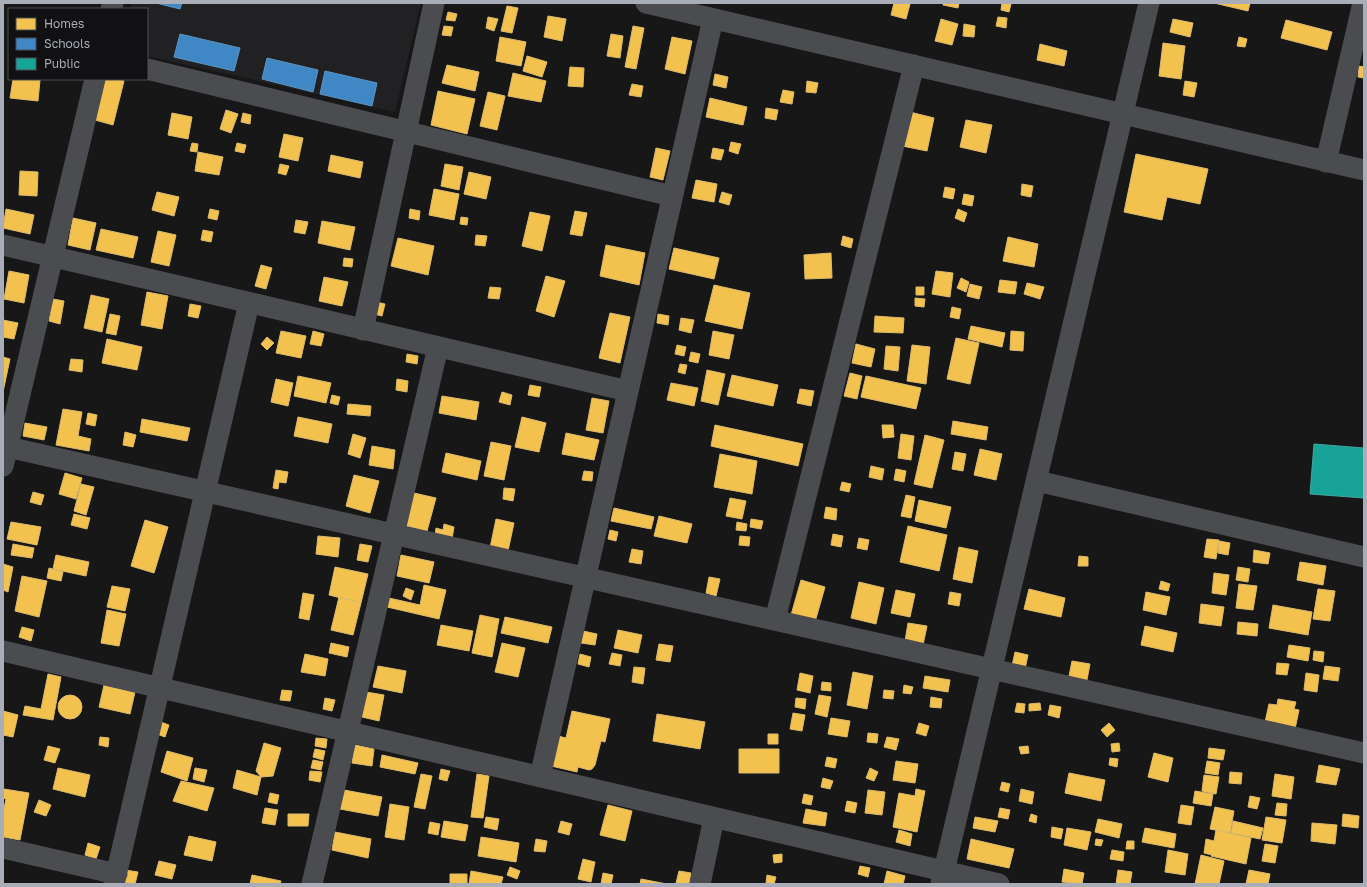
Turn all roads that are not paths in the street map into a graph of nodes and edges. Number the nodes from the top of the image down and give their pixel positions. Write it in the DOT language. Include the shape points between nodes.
graph roads {
  1 [pos="434,3"];
  2 [pos="646,3"];
  3 [pos="1149,3"];
  4 [pos="1363,3"];
  5 [pos="713,19"];
  6 [pos="914,66"];
  7 [pos="148,69"];
  8 [pos="95,80"];
  9 [pos="1123,114"];
  10 [pos="406,132"];
  11 [pos="1326,162"];
  12 [pos="1364,170"];
  13 [pos="672,196"];
  14 [pos="3,245"];
  15 [pos="53,257"];
  16 [pos="249,303"];
  17 [pos="363,330"];
  18 [pos="438,347"];
  19 [pos="628,391"];
  20 [pos="4,453"];
  21 [pos="1036,481"];
  22 [pos="205,492"];
  23 [pos="394,534"];
  24 [pos="1364,557"];
  25 [pos="586,578"];
  26 [pos="775,620"];
  27 [pos="3,651"];
  28 [pos="992,669"];
  29 [pos="160,688"];
  30 [pos="348,732"];
  31 [pos="1364,753"];
  32 [pos="540,777"];
  33 [pos="714,818"];
  34 [pos="3,848"];
  35 [pos="943,878"];
  36 [pos="116,879"];
  37 [pos="312,884"];
  38 [pos="700,884"];
  39 [pos="998,884"];
  1 -- 10 [label="street"];
  2 -- 5 [label="street"];
  3 -- 9 [label="street"];
  4 -- 11 [label="street"];
  5 -- 6 [label="street"];
  5 -- 13 [label="street"];
  6 -- 9 [label="street"];
  6 -- 26 [label="street"];
  7 -- 10 [label="street"];
  8 -- 15 [label="street"];
  9 -- 11 [label="street"];
  9 -- 21 [label="street"];
  10 -- 13 [label="street"];
  10 -- 17 [label="street"];
  11 -- 12 [label="street"];
  13 -- 19 [label="street"];
  14 -- 15 [label="street"];
  15 -- 16 [label="street"];
  15 -- 20 [label="street"];
  16 -- 17 [label="street"];
  16 -- 22 [label="street"];
  17 -- 18 [label="street"];
  18 -- 19 [label="street"];
  18 -- 23 [label="street"];
  19 -- 25 [label="street"];
  20 -- 22 [label="street"];
  21 -- 24 [label="street"];
  21 -- 28 [label="street"];
  22 -- 23 [label="street"];
  22 -- 29 [label="street"];
  23 -- 25 [label="street"];
  23 -- 30 [label="street"];
  25 -- 26 [label="street"];
  25 -- 32 [label="street"];
  26 -- 28 [label="street"];
  27 -- 29 [label="street"];
  28 -- 31 [label="street"];
  28 -- 35 [label="street"];
  29 -- 30 [label="street"];
  29 -- 36 [label="street"];
  30 -- 32 [label="street"];
  30 -- 37 [label="street"];
  32 -- 33 [label="street"];
  33 -- 35 [label="street"];
  33 -- 38 [label="street"];
  34 -- 36 [label="street"];
  35 -- 39 [label="street"];
}
